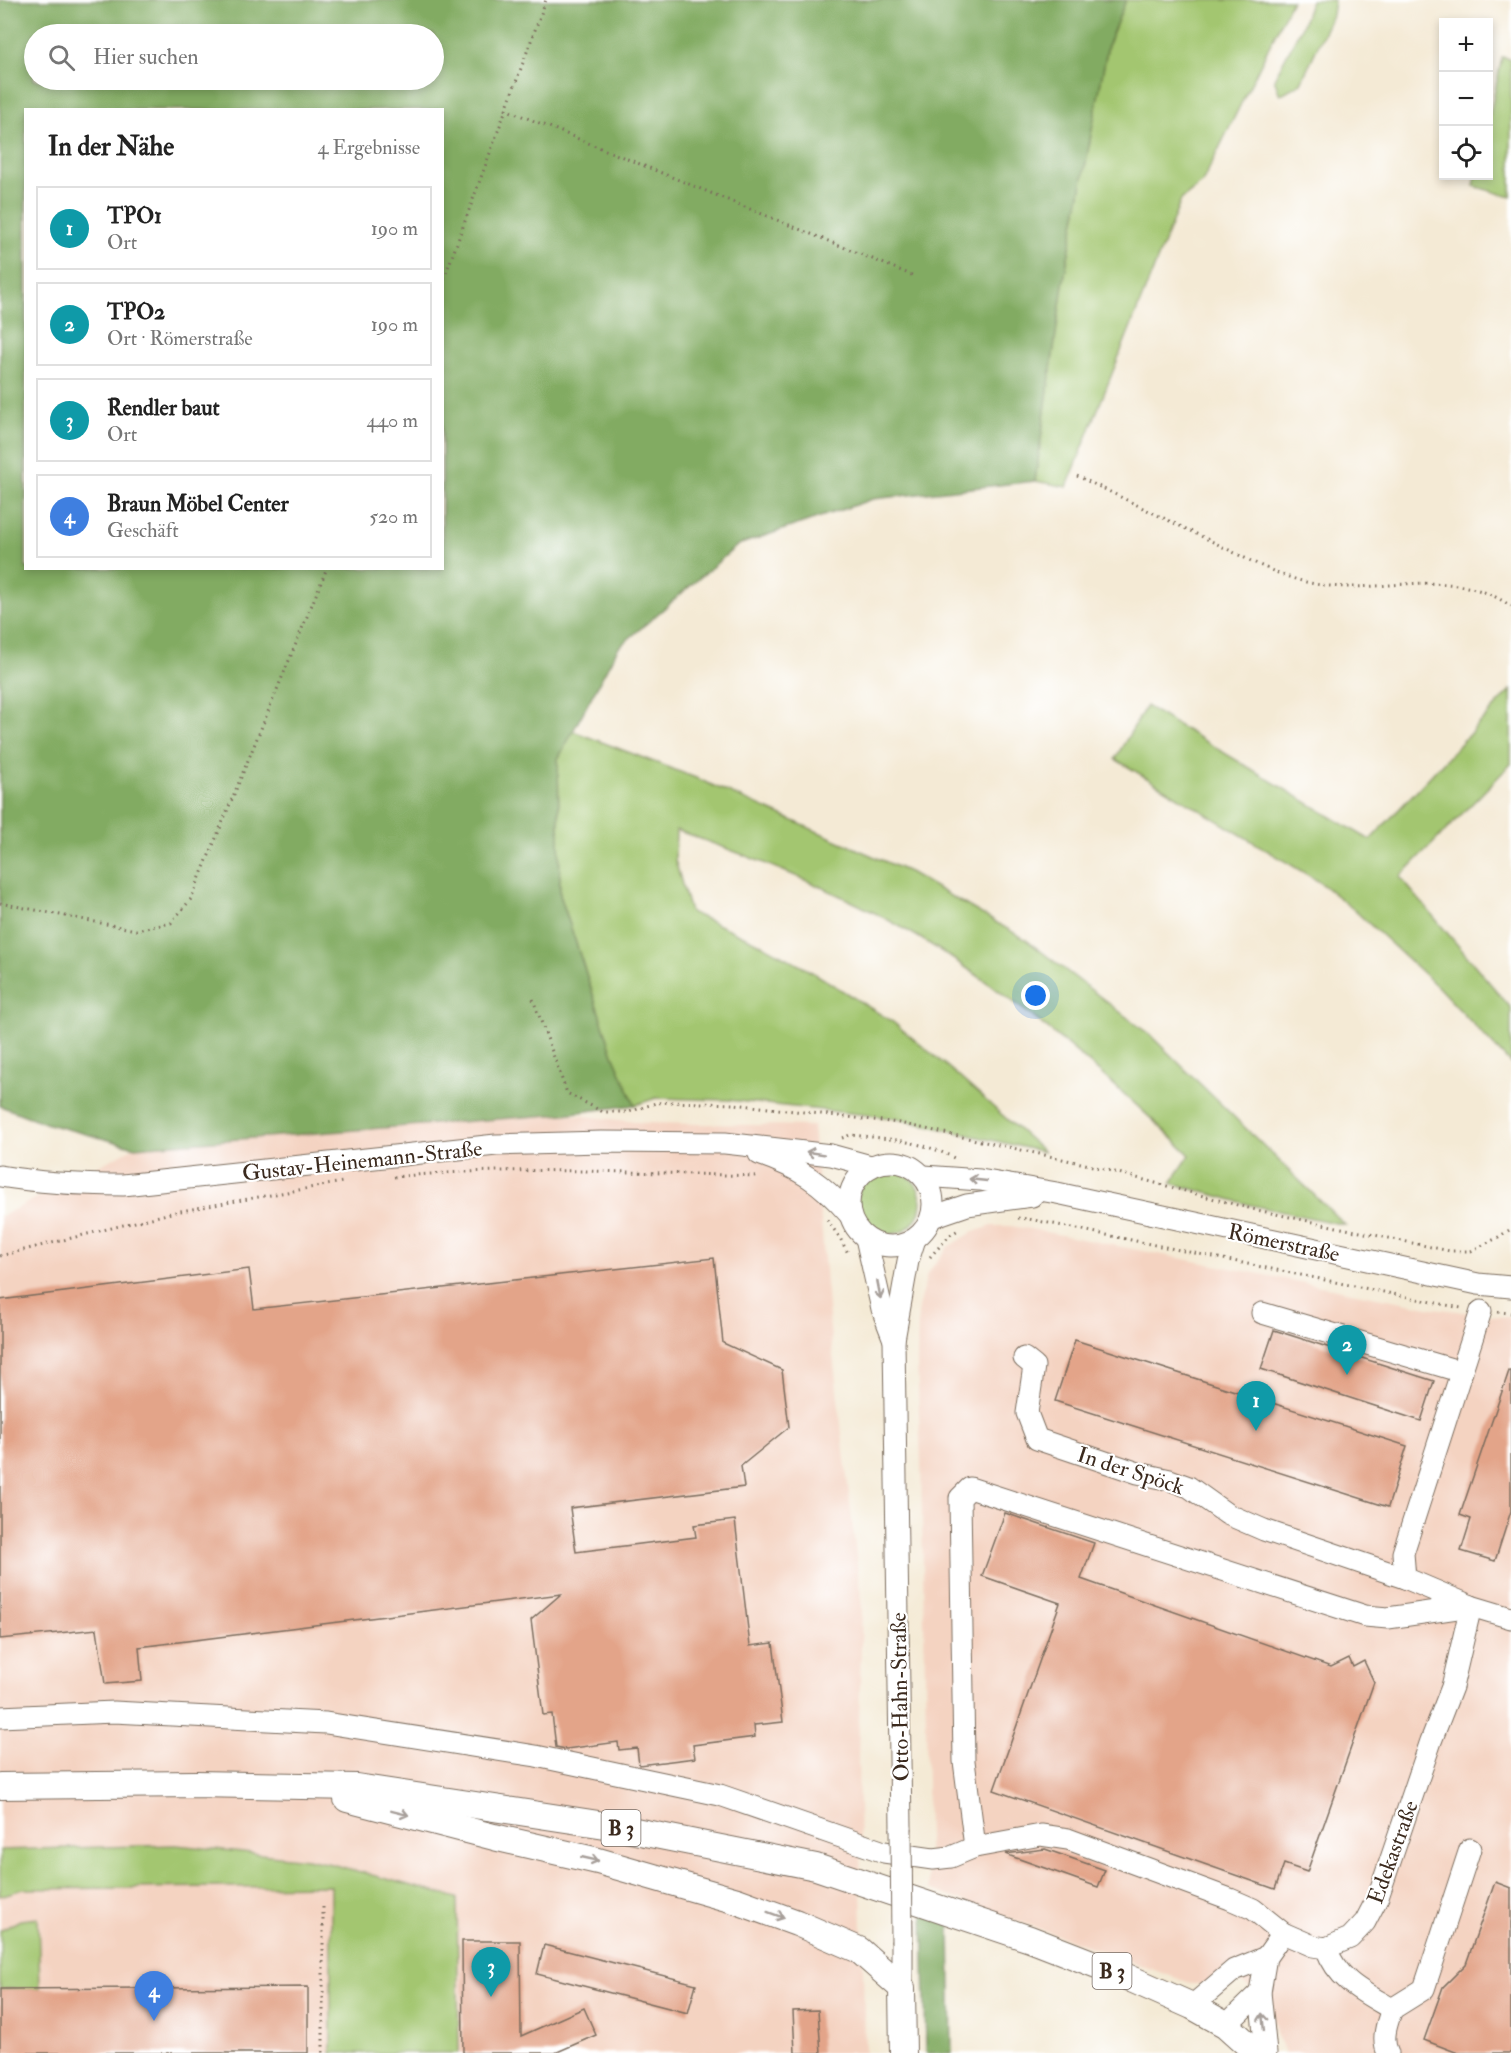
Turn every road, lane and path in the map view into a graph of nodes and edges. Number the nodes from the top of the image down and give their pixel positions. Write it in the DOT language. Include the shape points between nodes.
graph roads {
  1 [pos="546,0"];
  2 [pos="505,109"];
  3 [pos="914,276"];
  4 [pos="444,278"];
  5 [pos="1077,476"];
  6 [pos="326,570"];
  7 [pos="1511,606"];
  8 [pos="0,903"];
  9 [pos="533,999"];
  10 [pos="725,1143"];
  11 [pos="831,1155"];
  12 [pos="871,1166"];
  13 [pos="0,1176"];
  14 [pos="767,1176"];
  15 [pos="924,1176"];
  16 [pos="386,1178"];
  17 [pos="962,1179"];
  18 [pos="353,1181"];
  19 [pos="1057,1193"];
  20 [pos="969,1214"];
  21 [pos="822,1215"];
  22 [pos="850,1215"];
  23 [pos="932,1217"];
  24 [pos="1009,1218"];
  25 [pos="1511,1229"];
  26 [pos="866,1238"];
  27 [pos="915,1239"];
  28 [pos="0,1256"];
  29 [pos="853,1264"];
  30 [pos="910,1280"];
  31 [pos="1511,1287"];
  32 [pos="1481,1311"];
  33 [pos="1262,1313"];
  34 [pos="1511,1313"];
  35 [pos="894,1340"];
  36 [pos="1024,1358"];
  37 [pos="1462,1372"];
  38 [pos="1405,1578"];
  39 [pos="1471,1606"];
  40 [pos="1511,1618"];
  41 [pos="0,1717"];
  42 [pos="87,1785"];
  43 [pos="0,1786"];
  44 [pos="303,1786"];
  45 [pos="0,1795"];
  46 [pos="975,1847"];
  47 [pos="1470,1849"];
  48 [pos="323,1907"];
  49 [pos="1283,1933"];
  50 [pos="1326,1948"];
  51 [pos="1266,1958"];
  52 [pos="902,1988"];
  53 [pos="1260,1992"];
  54 [pos="1192,2006"];
  55 [pos="1392,2009"];
  56 [pos="1226,2025"];
  57 [pos="323,2053"];
  58 [pos="903,2053"];
  59 [pos="1257,2053"];
  60 [pos="1266,2053"];
  61 [pos="1388,2053"];
  1 -- 2 [label="path"];
  2 -- 3 [label="path"];
  2 -- 4 [label="path"];
  5 -- 7 [label="path" via="1282,575 1332,587 1440,583 1480,591"];
  6 -- 8 [label="path" via="191,899 171,923 136,930"];
  9 -- 25 [label="path" via="567,1093 603,1112 629,1112 663,1102 734,1104 900,1123 1085,1164 1285,1216 1450,1251 1471,1251"];
  11 -- 10 [label="street, Gustav-Heinemann-Straße, one-way"];
  10 -- 13 [label="street, Gustav-Heinemann-Straße" via="496,1145 123,1185 32,1182"];
  10 -- 22 [label="street, Gustav-Heinemann-Straße" via="784,1163 819,1183"];
  11 -- 12 [label="street, Gustav-Heinemann-Straße"];
  11 -- 17 [label="path" via="837,1139 850,1135 913,1144 939,1150 958,1160"];
  12 -- 15 [label="street" via="900,1162"];
  12 -- 22 [label="street" via="852,1187"];
  14 -- 16 [label="path" via="600,1171 440,1172"];
  15 -- 17 [label="street, Römerstraße"];
  15 -- 23 [label="street" via="934,1203"];
  19 -- 17 [label="street, Römerstraße, one-way"];
  18 -- 28 [label="path" via="175,1212"];
  19 -- 20 [label="street, Römerstraße"];
  19 -- 31 [label="street, Römerstraße" via="1478,1284"];
  20 -- 23 [label="street, Römerstraße"];
  20 -- 30 [label="path"];
  21 -- 29 [label="path"];
  22 -- 26 [label="street"];
  23 -- 27 [label="street"];
  24 -- 32 [label="path"];
  26 -- 27 [label="street" via="888,1246"];
  26 -- 35 [label="street, Otto-Hahn-Straße, one-way" via="882,1310"];
  27 -- 30 [label="street, Otto-Hahn-Straße"];
  30 -- 35 [label="street, Otto-Hahn-Straße"];
  32 -- 34 [label="path"];
  32 -- 37 [label="street"];
  33 -- 37 [label="street"];
  35 -- 52 [label="street, Otto-Hahn-Straße, bridge"];
  36 -- 38 [label="street, In der Spöck" via="1034,1366 1027,1413 1037,1439 1190,1487 1227,1514 1264,1530"];
  37 -- 38 [label="street" via="1404,1552"];
  38 -- 39 [label="street, In der Spöck"];
  39 -- 40 [label="street, In der Spöck"];
  39 -- 46 [label="street" via="1388,1618 1365,1616 970,1488 960,1497 960,1509 964,1761"];
  39 -- 50 [label="street, Edekastraße" via="1452,1687 1378,1897 1365,1922 1350,1938"];
  41 -- 46 [label="street" via="114,1712 326,1723 536,1756 720,1795 884,1852 933,1859 951,1857"];
  42 -- 43 [label="main road, B 3"];
  42 -- 44 [label="main road, B 3"];
  42 -- 45 [label="main road, B 3"];
  44 -- 52 [label="main road, B 3, one-way" via="737,1901 859,1950"];
  44 -- 54 [label="main road, B 3" via="357,1787 570,1820 816,1867 1030,1939"];
  46 -- 49 [label="street" via="1041,1835 1068,1839 1253,1909"];
  47 -- 55 [label="street" via="1424,1989"];
  48 -- 57 [label="path"];
  49 -- 50 [label="street"];
  49 -- 51 [label="street"];
  50 -- 55 [label="street" via="1341,1976"];
  51 -- 53 [label="street"];
  51 -- 54 [label="street" via="1234,1970"];
  52 -- 58 [label="main road, Otto-Hahn-Straße"];
  53 -- 56 [label="street"];
  60 -- 53 [label="street, one-way"];
  54 -- 56 [label="main road, B 3"];
  55 -- 61 [label="street" via="1385,2029"];
  56 -- 59 [label="main road, B 3"];
}
